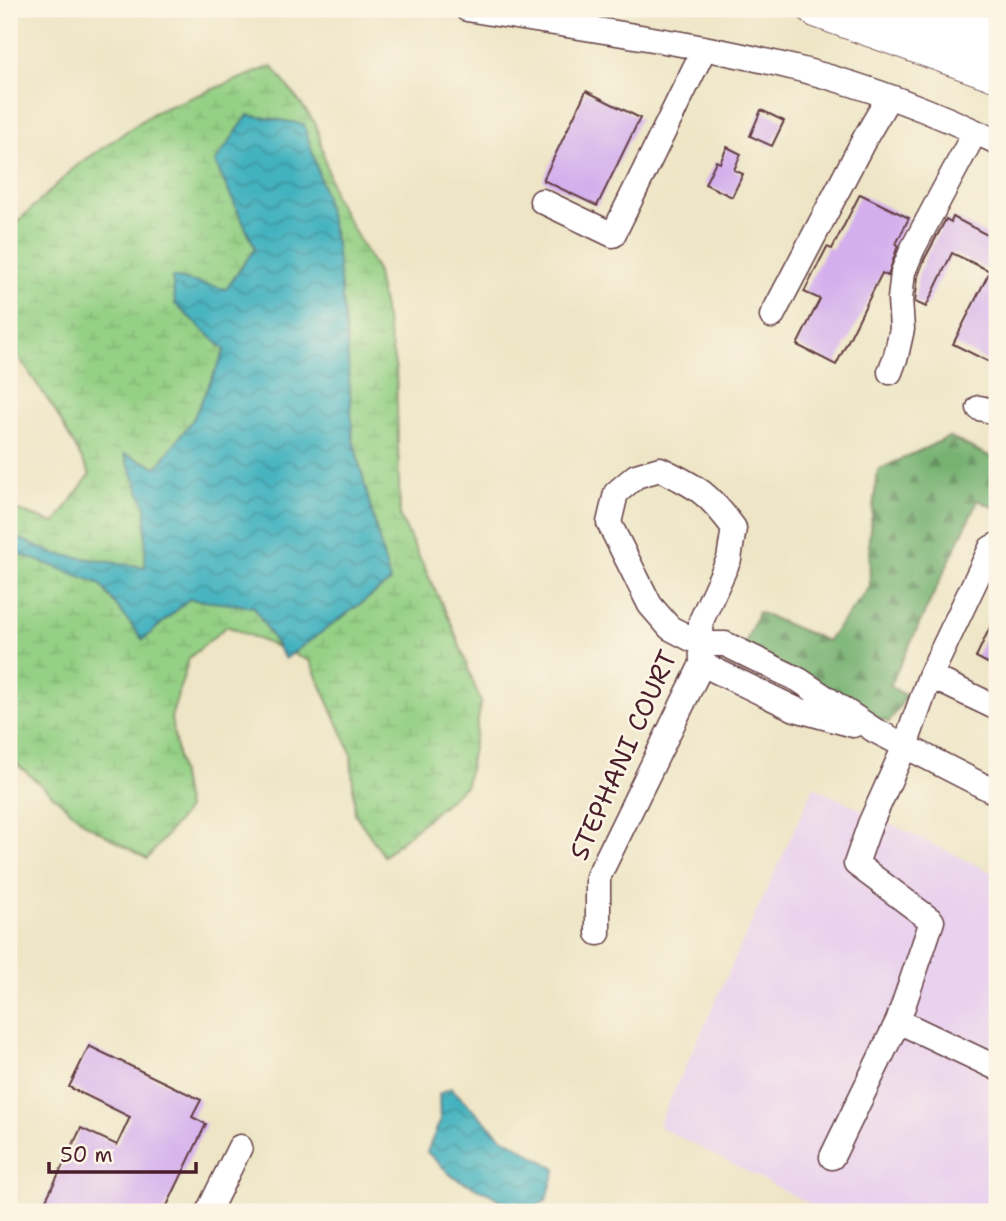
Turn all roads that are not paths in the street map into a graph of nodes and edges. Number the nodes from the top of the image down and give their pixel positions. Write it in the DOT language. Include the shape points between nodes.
graph roads {
  1 [pos="467,9"];
  2 [pos="817,9"];
  3 [pos="902,9"];
  4 [pos="997,37"];
  5 [pos="704,49"];
  6 [pos="997,74"];
  7 [pos="889,97"];
  8 [pos="975,132"];
  9 [pos="997,142"];
  10 [pos="542,201"];
  11 [pos="772,316"];
  12 [pos="890,372"];
  13 [pos="997,545"];
  14 [pos="702,654"];
  15 [pos="930,676"];
  16 [pos="997,708"];
  17 [pos="905,746"];
  18 [pos="997,793"];
  19 [pos="598,933"];
  20 [pos="898,1021"];
  21 [pos="997,1069"];
  22 [pos="240,1147"];
  23 [pos="832,1157"];
  24 [pos="208,1212"];
  1 -- 5 [label="street"];
  2 -- 6 [label="highway"];
  3 -- 4 [label="highway"];
  5 -- 7 [label="street" via="803,70"];
  5 -- 10 [label="street" via="614,235"];
  7 -- 8 [label="street"];
  7 -- 11 [label="street"];
  8 -- 9 [label="street"];
  8 -- 12 [label="street" via="903,272 902,329"];
  13 -- 15 [label="street"];
  14 -- 14 [label="street" via="701,621 729,559 734,528 696,486 660,469 636,476 616,493 608,523 650,605"];
  14 -- 17 [label="street" via="725,644 799,680"];
  14 -- 19 [label="street, STEPHANI COURT" via="598,877"];
  15 -- 16 [label="street"];
  15 -- 17 [label="street"];
  17 -- 18 [label="street"];
  17 -- 20 [label="street" via="856,864 932,920"];
  20 -- 21 [label="street"];
  20 -- 23 [label="street"];
  22 -- 24 [label="street"];
}
